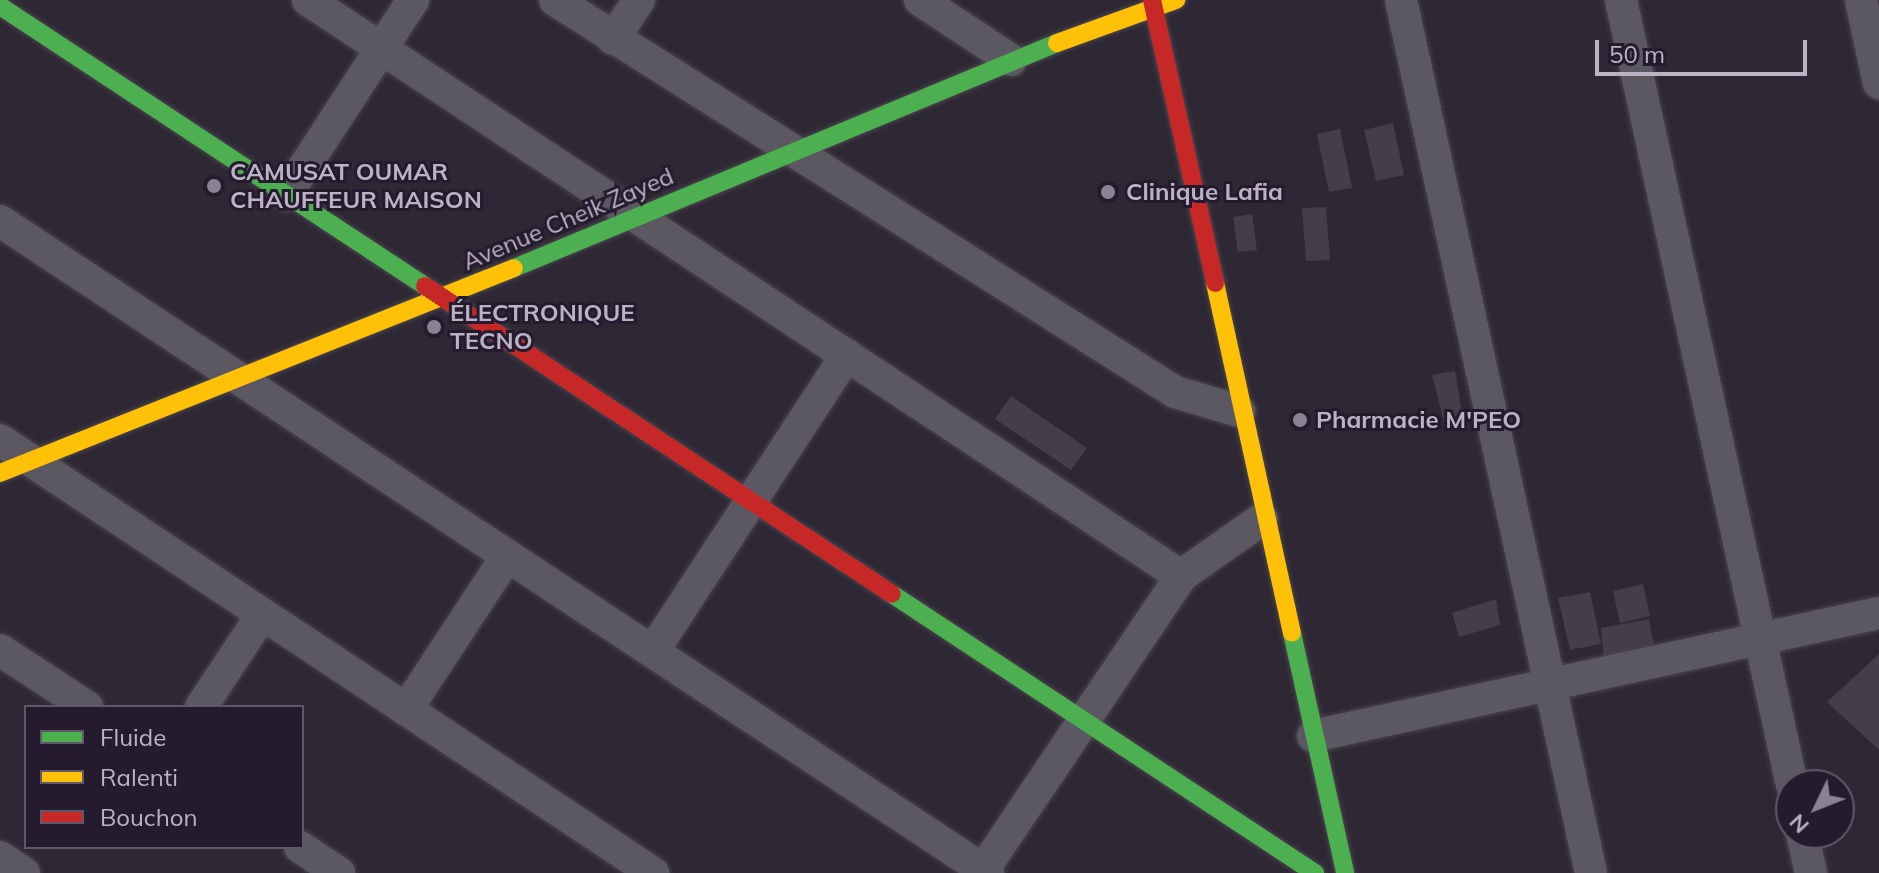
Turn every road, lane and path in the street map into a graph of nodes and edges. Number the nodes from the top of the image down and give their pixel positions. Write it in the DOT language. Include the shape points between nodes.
graph roads {
  1 [pos="308,0"];
  2 [pos="413,0"];
  3 [pos="555,0"];
  4 [pos="639,0"];
  5 [pos="920,0"];
  6 [pos="1176,0"];
  7 [pos="1401,0"];
  8 [pos="1621,0"];
  9 [pos="1861,0"];
  10 [pos="0,2"];
  11 [pos="1152,4"];
  12 [pos="613,39"];
  13 [pos="381,49"];
  14 [pos="1011,60"];
  15 [pos="1879,83"];
  16 [pos="788,154"];
  17 [pos="286,195"];
  18 [pos="636,216"];
  19 [pos="0,221"];
  20 [pos="442,297"];
  21 [pos="847,355"];
  22 [pos="243,381"];
  23 [pos="1239,411"];
  24 [pos="0,440"];
  25 [pos="14,467"];
  26 [pos="751,501"];
  27 [pos="1262,519"];
  28 [pos="507,556"];
  29 [pos="1181,576"];
  30 [pos="1879,613"];
  31 [pos="262,615"];
  32 [pos="1760,639"];
  33 [pos="0,650"];
  34 [pos="653,651"];
  35 [pos="1550,684"];
  36 [pos="84,705"];
  37 [pos="202,705"];
  38 [pos="406,710"];
  39 [pos="1083,721"];
  40 [pos="1313,736"];
  41 [pos="1788,769"];
  42 [pos="303,849"];
  43 [pos="1806,849"];
  44 [pos="0,857"];
  45 [pos="984,872"];
  46 [pos="24,873"];
  47 [pos="339,873"];
  48 [pos="653,873"];
  49 [pos="1315,873"];
  50 [pos="1345,873"];
  51 [pos="1591,873"];
  52 [pos="1811,873"];
  1 -- 13 [label="street"];
  2 -- 13 [label="street"];
  3 -- 12 [label="street"];
  4 -- 12 [label="street"];
  5 -- 14 [label="street"];
  6 -- 11 [label="street, Avenue Cheik Zayed"];
  7 -- 35 [label="street"];
  8 -- 32 [label="street"];
  9 -- 15 [label="street"];
  10 -- 17 [label="street"];
  11 -- 14 [label="street, Avenue Cheik Zayed"];
  11 -- 23 [label="street"];
  12 -- 16 [label="street"];
  13 -- 17 [label="street"];
  13 -- 18 [label="street"];
  14 -- 16 [label="street, Avenue Cheik Zayed"];
  16 -- 18 [label="street, Avenue Cheik Zayed"];
  16 -- 23 [label="street" via="1175,392"];
  17 -- 20 [label="street"];
  18 -- 20 [label="street, Avenue Cheik Zayed"];
  18 -- 21 [label="street"];
  19 -- 22 [label="street"];
  20 -- 22 [label="street, Avenue Cheik Zayed"];
  20 -- 26 [label="street"];
  21 -- 26 [label="street"];
  21 -- 29 [label="street"];
  22 -- 25 [label="street, Avenue Cheik Zayed"];
  22 -- 28 [label="street"];
  23 -- 27 [label="street"];
  24 -- 25 [label="street"];
  25 -- 31 [label="street"];
  26 -- 34 [label="street"];
  26 -- 39 [label="street"];
  27 -- 29 [label="street"];
  27 -- 40 [label="street"];
  28 -- 34 [label="street"];
  28 -- 38 [label="street"];
  29 -- 39 [label="street"];
  30 -- 32 [label="street"];
  31 -- 37 [label="street"];
  31 -- 38 [label="street"];
  32 -- 35 [label="street"];
  32 -- 41 [label="street"];
  33 -- 36 [label="street"];
  34 -- 45 [label="street"];
  35 -- 40 [label="street"];
  35 -- 51 [label="street"];
  38 -- 48 [label="street"];
  39 -- 45 [label="street"];
  39 -- 49 [label="street"];
  40 -- 50 [label="street"];
  42 -- 47 [label="street"];
  43 -- 52 [label="street"];
  44 -- 46 [label="street"];
}
